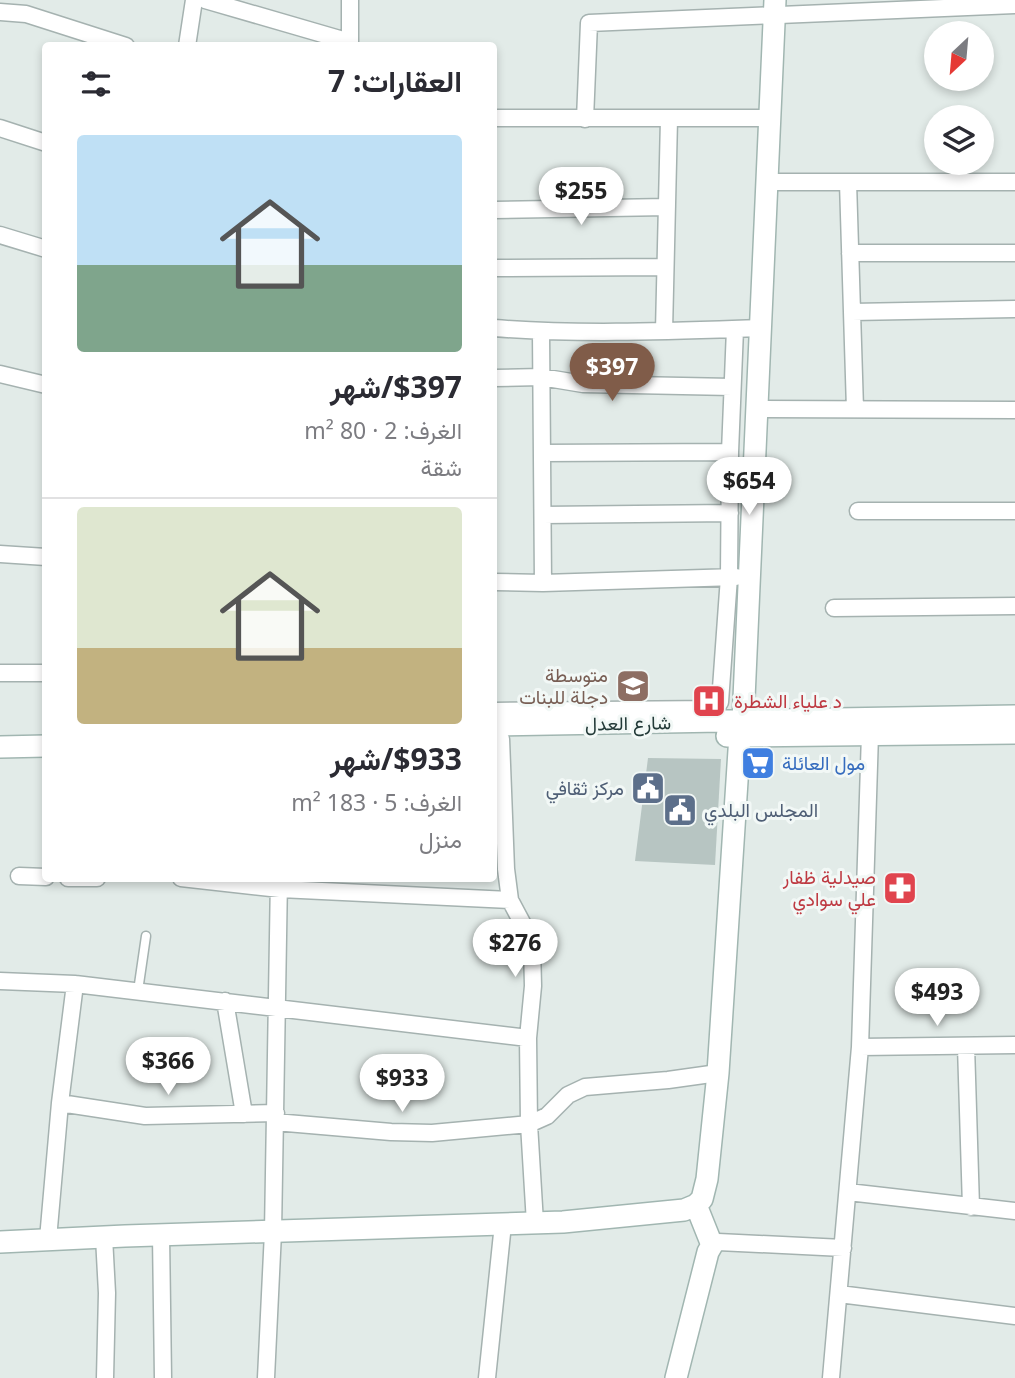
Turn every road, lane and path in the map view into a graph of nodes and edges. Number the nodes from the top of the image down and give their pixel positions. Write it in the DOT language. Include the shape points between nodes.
graph roads {
  1 [pos="194,0"];
  2 [pos="205,0"];
  3 [pos="350,0"];
  4 [pos="1015,5"];
  5 [pos="774,8"];
  6 [pos="0,12"];
  7 [pos="114,42"];
  8 [pos="188,42"];
  9 [pos="343,42"];
  10 [pos="350,42"];
  11 [pos="497,118"];
  12 [pos="769,118"];
  13 [pos="585,119"];
  14 [pos="669,119"];
  15 [pos="0,128"];
  16 [pos="42,142"];
  17 [pos="767,182"];
  18 [pos="848,182"];
  19 [pos="1015,182"];
  20 [pos="667,207"];
  21 [pos="497,211"];
  22 [pos="0,234"];
  23 [pos="42,248"];
  24 [pos="850,253"];
  25 [pos="1015,253"];
  26 [pos="665,267"];
  27 [pos="497,268"];
  28 [pos="1015,309"];
  29 [pos="852,312"];
  30 [pos="497,328"];
  31 [pos="761,328"];
  32 [pos="735,329"];
  33 [pos="664,331"];
  34 [pos="541,332"];
  35 [pos="0,374"];
  36 [pos="497,377"];
  37 [pos="541,377"];
  38 [pos="42,384"];
  39 [pos="732,387"];
  40 [pos="757,409"];
  41 [pos="855,409"];
  42 [pos="1015,410"];
  43 [pos="730,452"];
  44 [pos="542,453"];
  45 [pos="858,511"];
  46 [pos="1015,511"];
  47 [pos="730,513"];
  48 [pos="543,515"];
  49 [pos="0,554"];
  50 [pos="42,557"];
  51 [pos="739,577"];
  52 [pos="497,582"];
  53 [pos="543,583"];
  54 [pos="1015,606"];
  55 [pos="834,608"];
  56 [pos="0,673"];
  57 [pos="42,673"];
  58 [pos="497,711"];
  59 [pos="1015,716"];
  60 [pos="741,728"];
  61 [pos="1015,733"];
  62 [pos="870,734"];
  63 [pos="497,735"];
  64 [pos="42,736"];
  65 [pos="0,737"];
  66 [pos="42,746"];
  67 [pos="0,747"];
  68 [pos="497,748"];
  69 [pos="19,876"];
  70 [pos="42,877"];
  71 [pos="247,882"];
  72 [pos="280,884"];
  73 [pos="510,900"];
  74 [pos="146,936"];
  75 [pos="0,981"];
  76 [pos="75,984"];
  77 [pos="138,991"];
  78 [pos="225,1001"];
  79 [pos="278,1007"];
  80 [pos="528,1038"];
  81 [pos="1015,1045"];
  82 [pos="966,1046"];
  83 [pos="860,1047"];
  84 [pos="718,1073"];
  85 [pos="60,1102"];
  86 [pos="244,1114"];
  87 [pos="276,1117"];
  88 [pos="529,1124"];
  89 [pos="848,1192"];
  90 [pos="696,1205"];
  91 [pos="971,1206"];
  92 [pos="1015,1211"];
  93 [pos="535,1223"];
  94 [pos="503,1224"];
  95 [pos="273,1232"];
  96 [pos="161,1235"];
  97 [pos="104,1237"];
  98 [pos="48,1240"];
  99 [pos="0,1242"];
  100 [pos="712,1245"];
  101 [pos="843,1248"];
  102 [pos="839,1294"];
  103 [pos="1015,1316"];
  104 [pos="105,1378"];
  105 [pos="163,1378"];
  106 [pos="266,1378"];
  107 [pos="487,1378"];
  108 [pos="676,1378"];
  109 [pos="831,1378"];
  1 -- 8 [label="street"];
  2 -- 9 [label="street"];
  3 -- 10 [label="street"];
  4 -- 5 [label="street"];
  5 -- 12 [label="street"];
  5 -- 13 [label="street" via="589,23"];
  6 -- 7 [label="street" via="26,14"];
  11 -- 13 [label="street"];
  12 -- 14 [label="street"];
  12 -- 17 [label="street"];
  13 -- 14 [label="street"];
  14 -- 20 [label="street"];
  15 -- 16 [label="street"];
  17 -- 18 [label="street"];
  17 -- 31 [label="street"];
  18 -- 19 [label="street"];
  18 -- 24 [label="street"];
  20 -- 21 [label="street"];
  20 -- 26 [label="street"];
  22 -- 23 [label="street"];
  24 -- 25 [label="street"];
  24 -- 29 [label="street"];
  26 -- 27 [label="street"];
  26 -- 33 [label="street"];
  28 -- 29 [label="street"];
  29 -- 41 [label="street"];
  30 -- 34 [label="street"];
  31 -- 32 [label="street"];
  31 -- 40 [label="street"];
  32 -- 33 [label="street"];
  32 -- 39 [label="street"];
  33 -- 34 [label="street"];
  34 -- 37 [label="street"];
  35 -- 38 [label="street"];
  36 -- 37 [label="street"];
  37 -- 39 [label="street" via="583,384"];
  37 -- 44 [label="street"];
  39 -- 43 [label="street"];
  40 -- 41 [label="street"];
  40 -- 51 [label="street"];
  41 -- 42 [label="street"];
  43 -- 44 [label="street"];
  43 -- 47 [label="street"];
  44 -- 48 [label="street"];
  45 -- 46 [label="street"];
  47 -- 48 [label="street"];
  47 -- 51 [label="street"];
  48 -- 53 [label="street"];
  49 -- 50 [label="street"];
  51 -- 53 [label="street"];
  51 -- 58 [label="street" via="720,702 715,709"];
  51 -- 60 [label="street"];
  52 -- 53 [label="street"];
  54 -- 55 [label="street"];
  56 -- 57 [label="street"];
  59 -- 60 [label="street, شارع العدل"];
  60 -- 62 [label="street, شارع العدل"];
  60 -- 63 [label="street, شارع العدل"];
  60 -- 84 [label="street"];
  61 -- 62 [label="street, شارع العدل"];
  62 -- 83 [label="street"];
  64 -- 65 [label="street"];
  66 -- 67 [label="street"];
  68 -- 73 [label="street"];
  69 -- 70 [label="street"];
  71 -- 72 [label="street"];
  72 -- 73 [label="street"];
  72 -- 79 [label="street"];
  73 -- 80 [label="street" via="532,946"];
  74 -- 77 [label="lane"];
  75 -- 76 [label="street"];
  76 -- 77 [label="street"];
  76 -- 85 [label="street"];
  77 -- 78 [label="street"];
  78 -- 79 [label="street"];
  78 -- 86 [label="street"];
  79 -- 80 [label="street"];
  79 -- 87 [label="street"];
  80 -- 88 [label="street"];
  81 -- 82 [label="street"];
  82 -- 83 [label="street"];
  82 -- 91 [label="street"];
  83 -- 89 [label="street"];
  84 -- 88 [label="street" via="585,1087"];
  84 -- 90 [label="street" via="707,1179"];
  85 -- 86 [label="street" via="145,1116"];
  85 -- 98 [label="street"];
  86 -- 87 [label="street"];
  87 -- 88 [label="street" via="391,1132"];
  87 -- 95 [label="street"];
  88 -- 93 [label="street"];
  89 -- 91 [label="street"];
  89 -- 101 [label="street"];
  90 -- 93 [label="street" via="684,1210"];
  90 -- 100 [label="street"];
  91 -- 92 [label="street"];
  93 -- 94 [label="street"];
  94 -- 95 [label="street"];
  94 -- 107 [label="street"];
  95 -- 96 [label="street"];
  95 -- 106 [label="street"];
  96 -- 97 [label="street"];
  96 -- 105 [label="street"];
  97 -- 98 [label="street"];
  97 -- 104 [label="street"];
  98 -- 99 [label="street"];
  100 -- 101 [label="street"];
  100 -- 108 [label="street"];
  101 -- 102 [label="street"];
  102 -- 103 [label="street"];
  102 -- 109 [label="street"];
}
